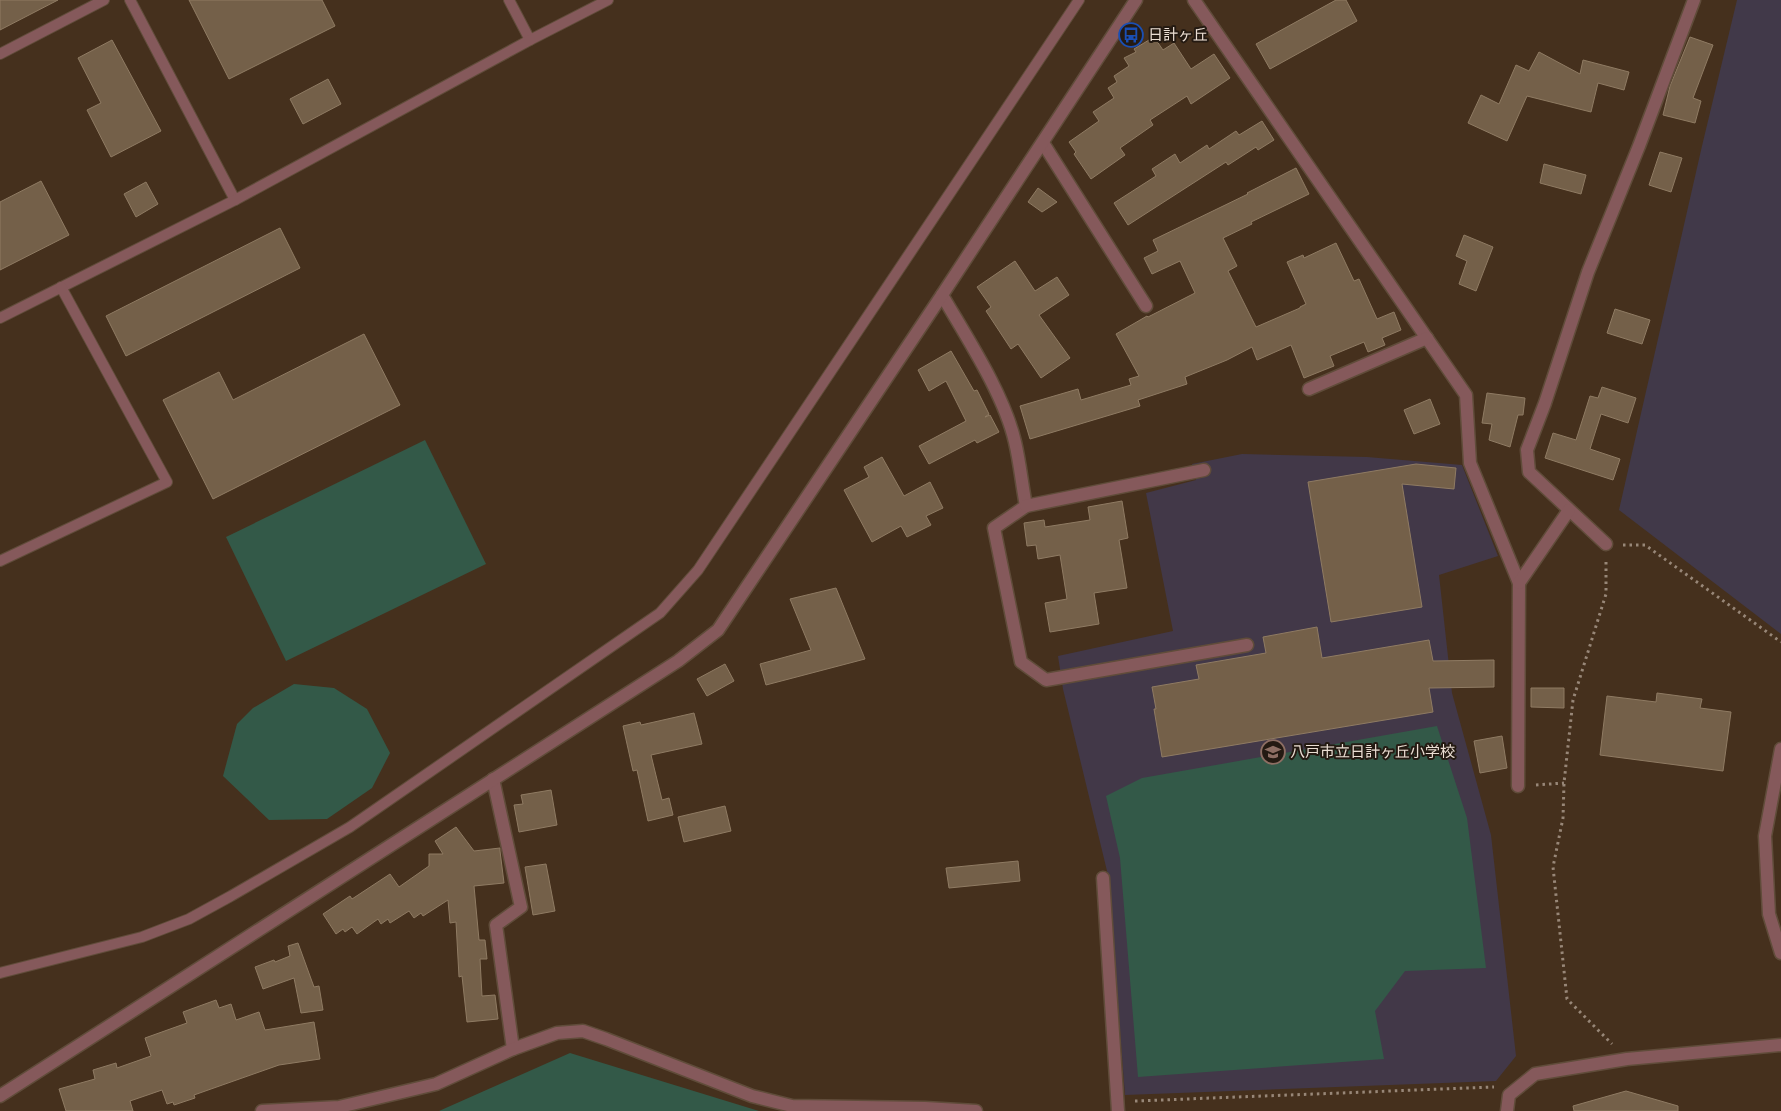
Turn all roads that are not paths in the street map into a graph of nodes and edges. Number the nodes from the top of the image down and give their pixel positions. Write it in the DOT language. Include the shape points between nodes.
graph roads {
  1 [pos="104,0"];
  2 [pos="130,0"];
  3 [pos="509,0"];
  4 [pos="608,0"];
  5 [pos="1079,0"];
  6 [pos="1136,0"];
  7 [pos="1194,0"];
  8 [pos="1694,0"];
  9 [pos="530,40"];
  10 [pos="0,54"];
  11 [pos="1042,143"];
  12 [pos="235,200"];
  13 [pos="61,287"];
  14 [pos="942,295"];
  15 [pos="1146,306"];
  16 [pos="0,318"];
  17 [pos="1427,338"];
  18 [pos="1309,389"];
  19 [pos="1204,470"];
  20 [pos="1026,506"];
  21 [pos="1569,510"];
  22 [pos="1606,544"];
  23 [pos="0,561"];
  24 [pos="1519,582"];
  25 [pos="1247,645"];
  26 [pos="1781,749"];
  27 [pos="493,779"];
  28 [pos="1518,786"];
  29 [pos="1103,878"];
  30 [pos="1781,954"];
  31 [pos="0,974"];
  32 [pos="1781,1045"];
  33 [pos="513,1049"];
  34 [pos="0,1096"];
  35 [pos="1117,1106"];
  36 [pos="262,1111"];
  37 [pos="976,1111"];
  38 [pos="1506,1111"];
  1 -- 10 [label="lane"];
  2 -- 12 [label="lane"];
  3 -- 9 [label="lane"];
  4 -- 9 [label="lane"];
  5 -- 31 [label="lane" via="698,570 660,613 350,827 189,919 142,937"];
  6 -- 11 [label="street"];
  7 -- 17 [label="street"];
  8 -- 21 [label="street" via="1588,272 1527,450 1529,472"];
  9 -- 12 [label="lane"];
  11 -- 14 [label="street"];
  11 -- 15 [label="street"];
  12 -- 13 [label="lane"];
  13 -- 16 [label="lane"];
  13 -- 23 [label="lane" via="167,482"];
  14 -- 20 [label="street" via="977,354 1002,406 1015,441"];
  14 -- 27 [label="street" via="718,630 678,661"];
  17 -- 18 [label="street"];
  17 -- 24 [label="street" via="1466,395 1470,463"];
  19 -- 20 [label="street"];
  20 -- 25 [label="street" via="994,528 1020,662 1046,680"];
  21 -- 22 [label="street"];
  21 -- 24 [label="street"];
  24 -- 28 [label="street"];
  26 -- 30 [label="street" via="1765,836 1769,914"];
  27 -- 33 [label="street" via="521,907 496,925"];
  27 -- 34 [label="street"];
  29 -- 35 [label="street"];
  32 -- 38 [label="street" via="1627,1059 1535,1074 1509,1096"];
  33 -- 36 [label="street" via="436,1084 339,1107"];
  33 -- 37 [label="street" via="556,1033 583,1032 606,1038 752,1096 792,1106"];
}
